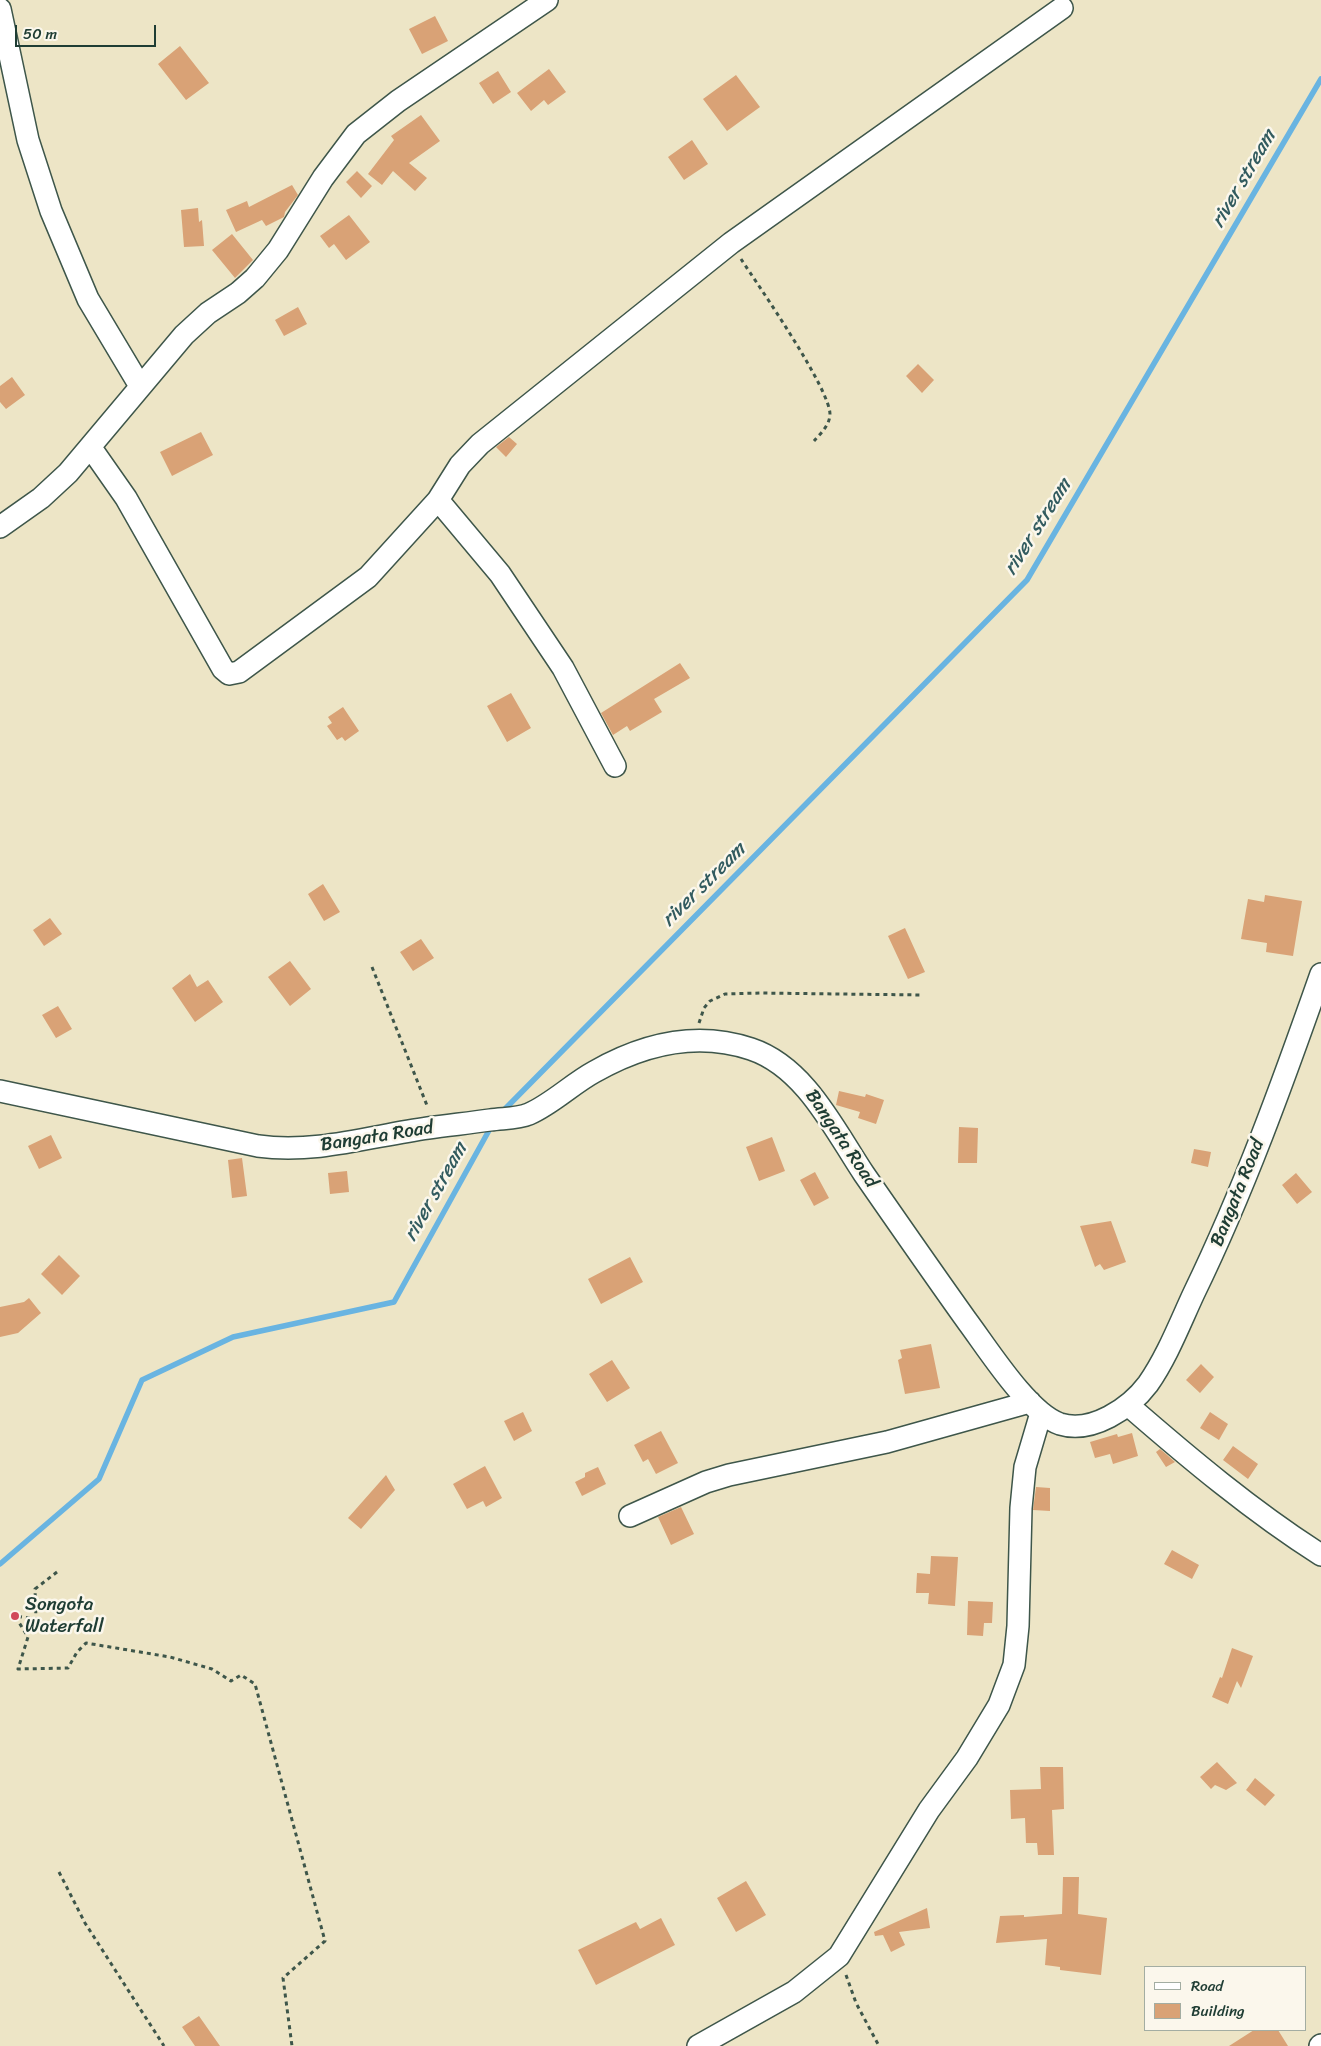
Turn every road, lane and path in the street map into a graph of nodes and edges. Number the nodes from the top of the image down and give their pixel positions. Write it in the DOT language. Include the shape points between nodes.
graph roads {
  1 [pos="547,0"];
  2 [pos="1062,8"];
  3 [pos="0,9"];
  4 [pos="731,243"];
  5 [pos="140,386"];
  6 [pos="814,441"];
  7 [pos="91,448"];
  8 [pos="438,500"];
  9 [pos="0,528"];
  10 [pos="616,766"];
  11 [pos="372,968"];
  12 [pos="1321,974"];
  13 [pos="922,995"];
  14 [pos="692,1040"];
  15 [pos="0,1091"];
  16 [pos="435,1127"];
  17 [pos="1128,1405"];
  18 [pos="1036,1407"];
  19 [pos="630,1516"];
  20 [pos="1316,1545"];
  21 [pos="57,1572"];
  22 [pos="59,1872"];
  23 [pos="839,1956"];
  24 [pos="164,2046"];
  25 [pos="292,2046"];
  26 [pos="698,2046"];
  27 [pos="879,2046"];
  1 -- 5 [label="street" via="356,134 323,178 278,250 255,278 190,329"];
  2 -- 4 [label="street"];
  3 -- 5 [label="street" via="28,140 51,211 88,299"];
  4 -- 6 [label="path" via="828,402 828,425"];
  4 -- 8 [label="street" via="480,444 460,465"];
  5 -- 7 [label="street"];
  7 -- 8 [label="street" via="126,498 222,669 229,674 239,672 368,577"];
  7 -- 9 [label="street" via="41,498"];
  8 -- 10 [label="street" via="500,574 563,668"];
  11 -- 16 [label="path"];
  12 -- 17 [label="street, Bangata Road" via="1224,1232 1169,1347 1148,1384"];
  13 -- 14 [label="path" via="725,994 704,1008"];
  14 -- 16 [label="street, Bangata Road" via="664,1043 634,1053 594,1071 527,1114"];
  14 -- 18 [label="street, Bangata Road" via="721,1041 754,1050 781,1063 805,1084 902,1231 1010,1379"];
  15 -- 16 [label="street, Bangata Road" via="278,1149 344,1143"];
  17 -- 18 [label="street, Bangata Road" via="1102,1420 1071,1426 1058,1423"];
  17 -- 20 [label="street" via="1228,1488"];
  18 -- 19 [label="street" via="729,1475"];
  18 -- 23 [label="street" via="1021,1508 1021,1574 1014,1665 1003,1696 984,1733 928,1810"];
  21 -- 25 [label="path" via="35,1589 36,1619 15,1616 28,1637 18,1669 68,1668 76,1652 86,1642 170,1657 212,1669 231,1681 241,1675 256,1684 325,1940 284,1978"];
  22 -- 24 [label="path" via="85,1923"];
  23 -- 26 [label="street" via="794,1992"];
  23 -- 27 [label="path" via="856,2003"];
}
